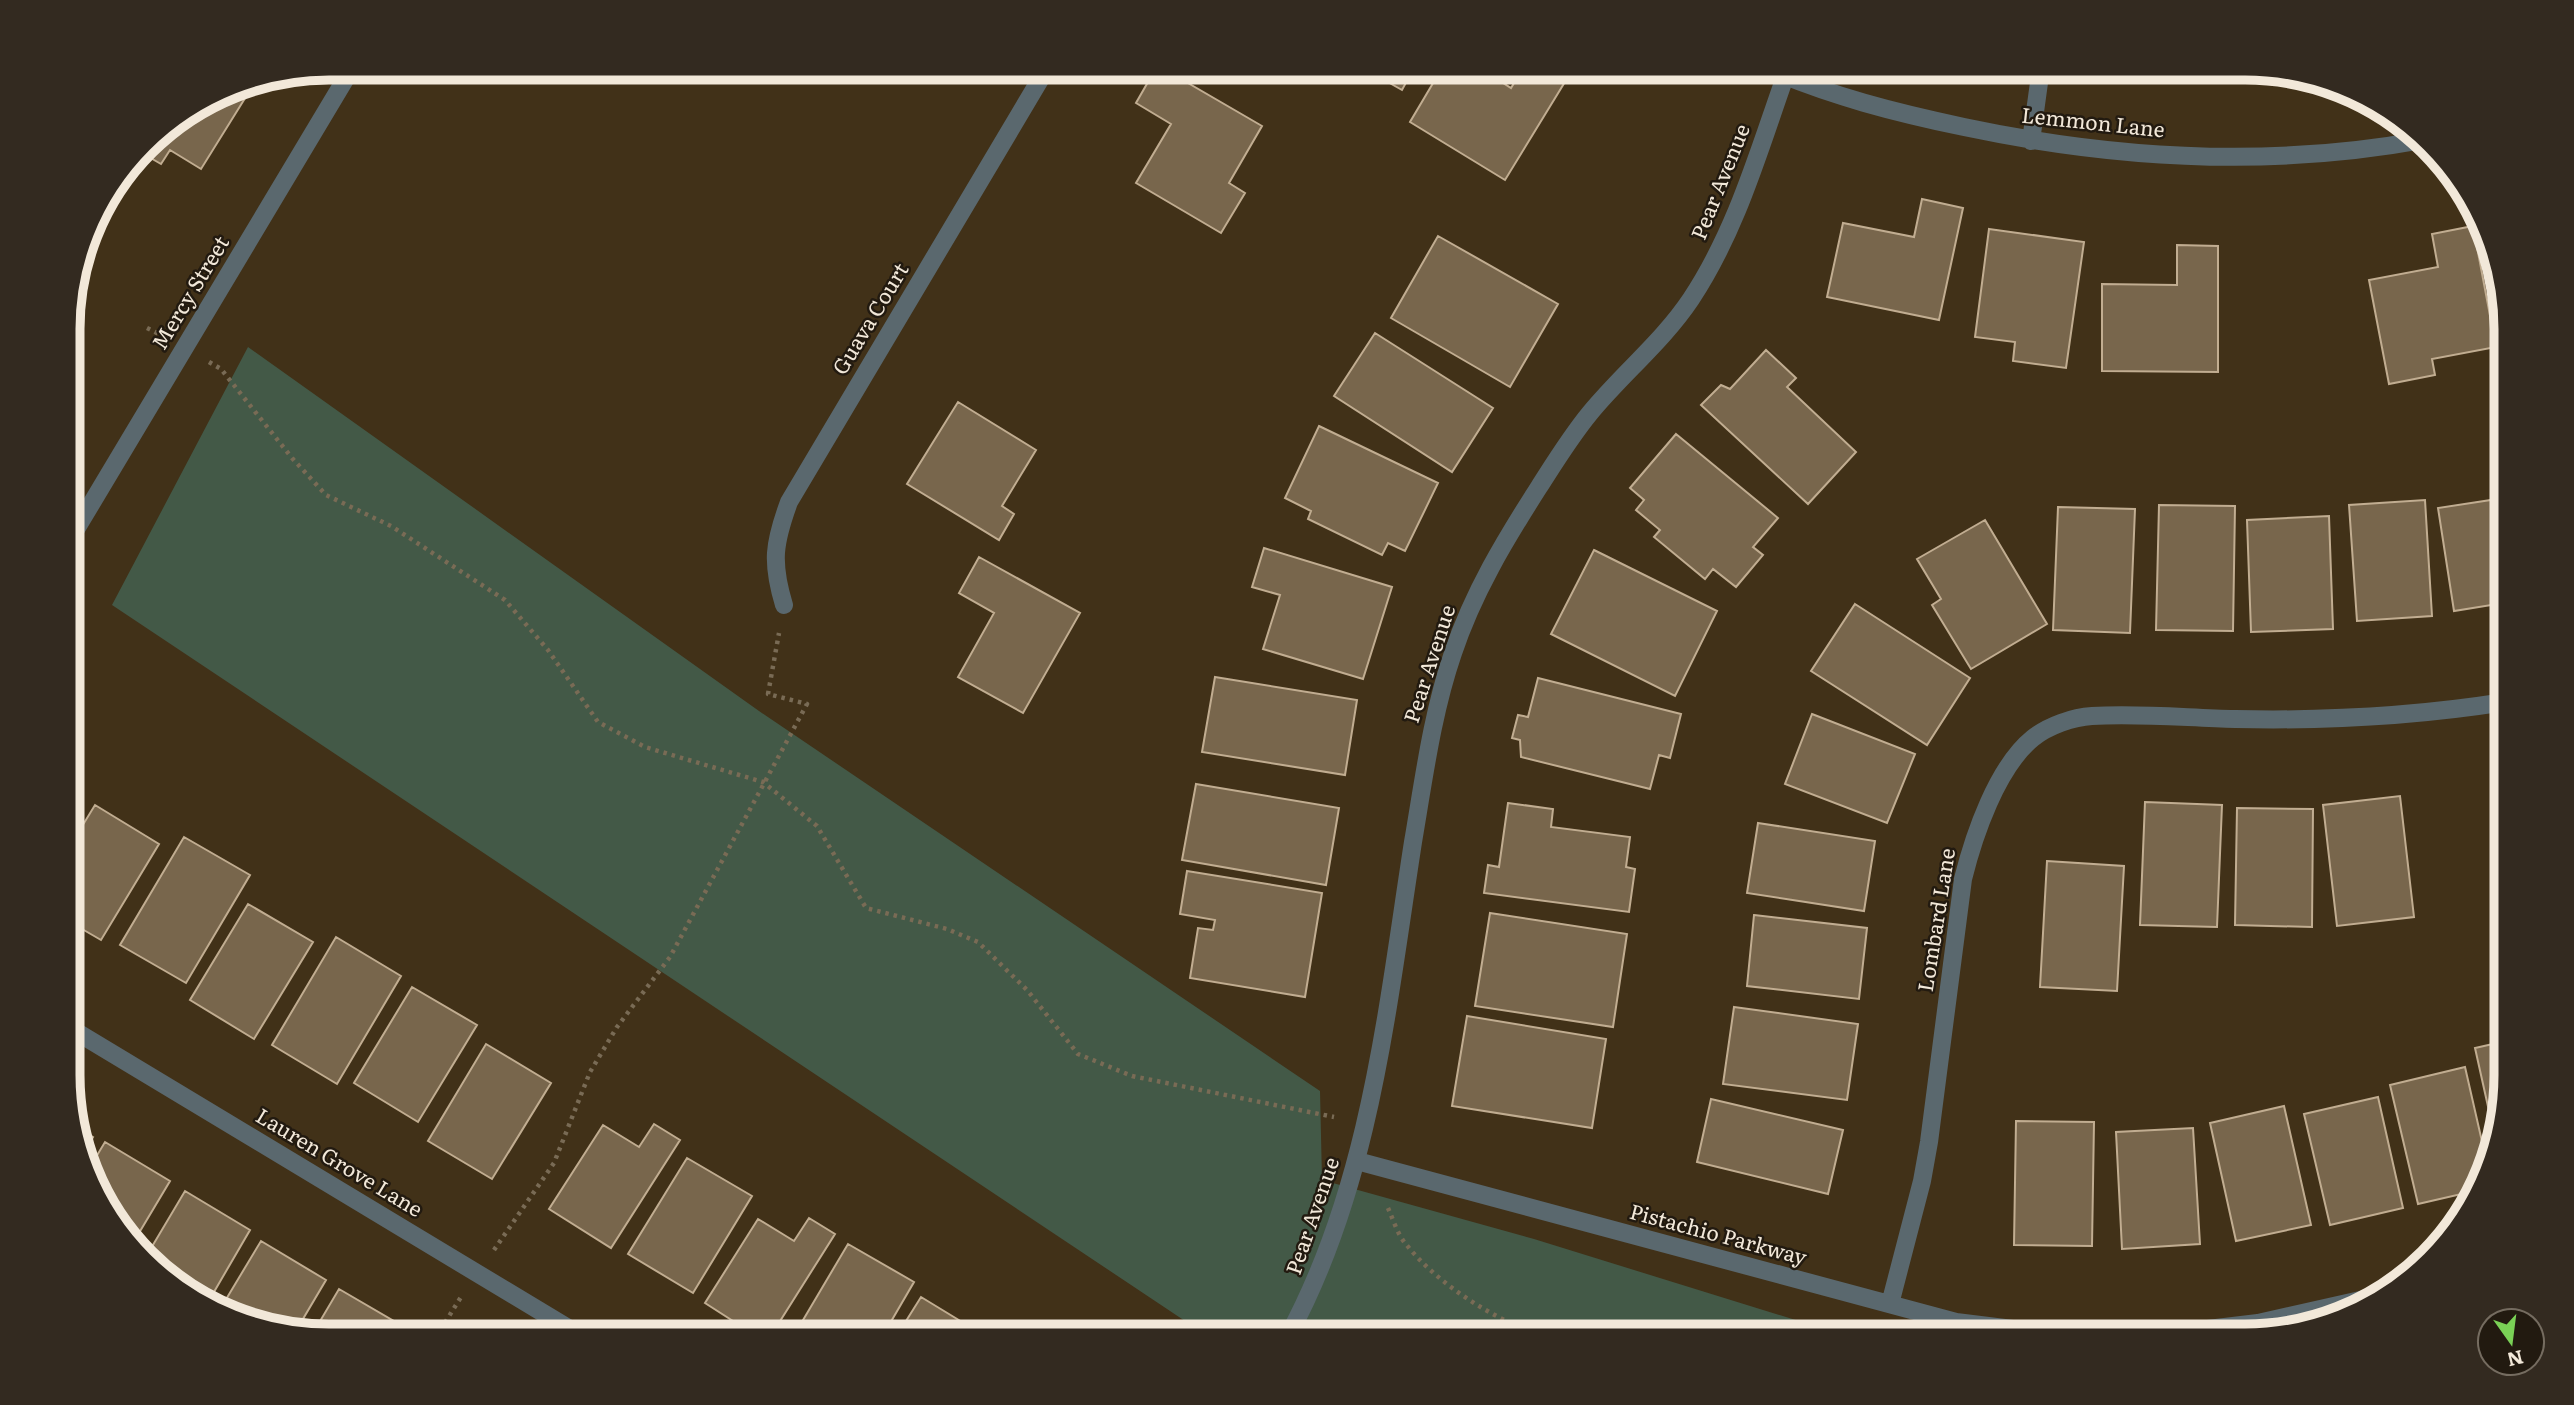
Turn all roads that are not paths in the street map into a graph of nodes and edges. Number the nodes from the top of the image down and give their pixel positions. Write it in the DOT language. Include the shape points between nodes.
graph roads {
  1 [pos="345,80"];
  2 [pos="1040,80"];
  3 [pos="1785,80"];
  4 [pos="1795,80"];
  5 [pos="2039,80"];
  6 [pos="2031,141"];
  7 [pos="2409,142"];
  8 [pos="81,522"];
  9 [pos="784,605"];
  10 [pos="2494,703"];
  11 [pos="80,1034"];
  12 [pos="1357,1161"];
  13 [pos="1890,1304"];
  14 [pos="2294,1320"];
  15 [pos="561,1324"];
  16 [pos="1294,1324"];
  17 [pos="1972,1324"];
  18 [pos="2250,1324"];
  1 -- 8 [label="street, Mercy Street"];
  2 -- 9 [label="street, Guava Court" via="789,502 774,553"];
  3 -- 12 [label="street, Pear Avenue" via="1731,228 1711,267 1680,313 1570,439 1493,562 1460,634 1432,727 1379,1060"];
  4 -- 6 [label="street, Lemmon Lane" via="1892,112"];
  5 -- 6 [label="street"];
  6 -- 7 [label="street, Lemmon Lane" via="2115,152 2239,158"];
  10 -- 13 [label="street, Lombard Lane" via="2292,719 2090,716 2052,727 2017,754 1985,809 1963,878 1929,1142"];
  11 -- 15 [label="street, Lauren Grove Lane"];
  12 -- 13 [label="street, Pistachio Parkway"];
  12 -- 16 [label="street, Pear Avenue" via="1330,1243"];
  13 -- 17 [label="street, Pistachio Parkway"];
  14 -- 18 [label="street"];
}
